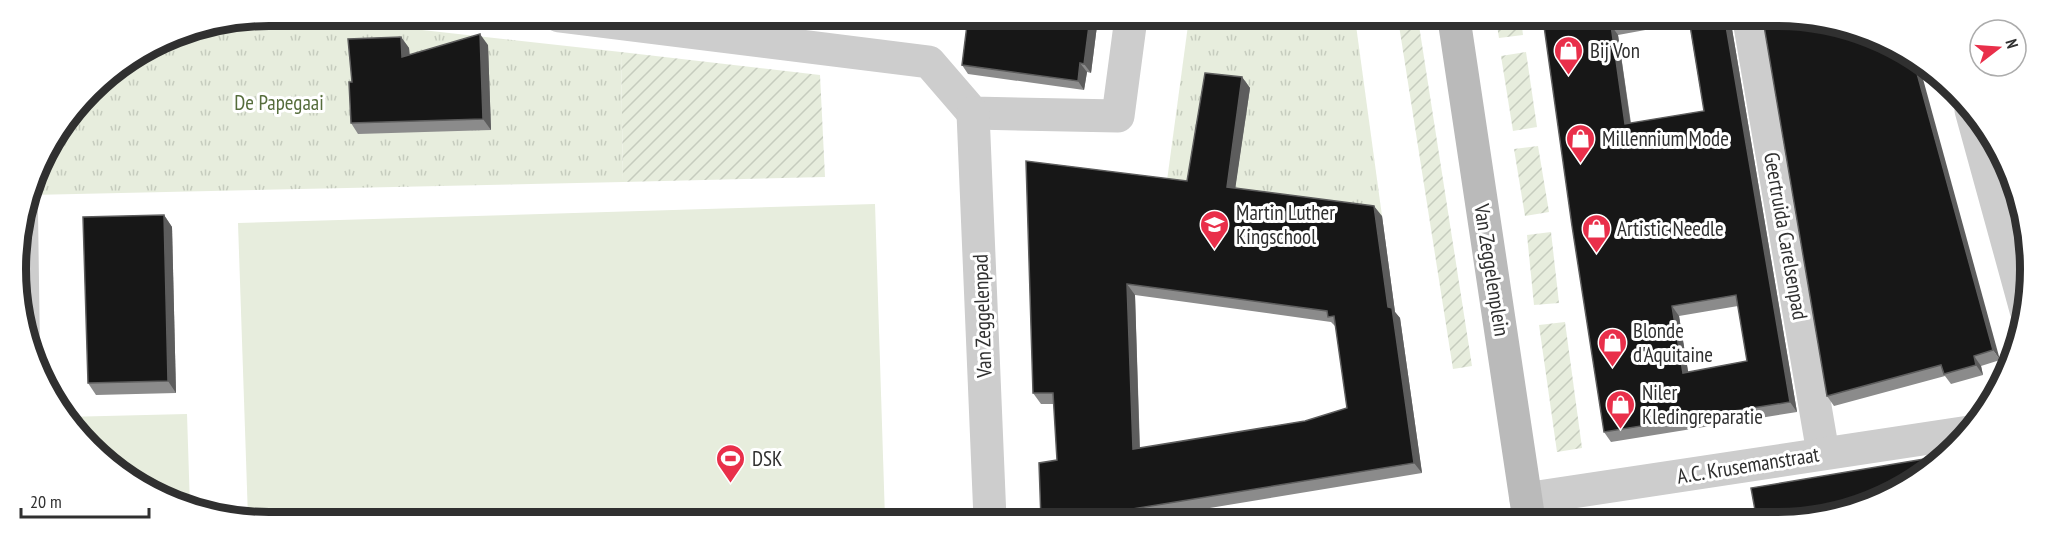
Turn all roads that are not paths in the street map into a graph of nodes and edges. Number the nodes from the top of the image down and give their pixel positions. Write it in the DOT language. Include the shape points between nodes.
graph roads {
  1 [pos="639,26"];
  2 [pos="1130,26"];
  3 [pos="1455,26"];
  4 [pos="1750,26"];
  5 [pos="973,113"];
  6 [pos="1977,131"];
  7 [pos="29,226"];
  8 [pos="2020,287"];
  9 [pos="31,322"];
  10 [pos="1956,434"];
  11 [pos="1824,453"];
  12 [pos="1528,510"];
  13 [pos="990,512"];
  1 -- 5 [label="street" via="929,62"];
  2 -- 5 [label="street" via="1118,116"];
  3 -- 12 [label="street, Van Zeggelenplein"];
  4 -- 11 [label="street, Geertruida Carelsenpad"];
  5 -- 13 [label="street, Van Zeggelenpad"];
  6 -- 8 [label="street"];
  7 -- 9 [label="lane"];
  10 -- 11 [label="street, A.C. Krusemanstraat"];
  11 -- 12 [label="street, A.C. Krusemanstraat"];
}
